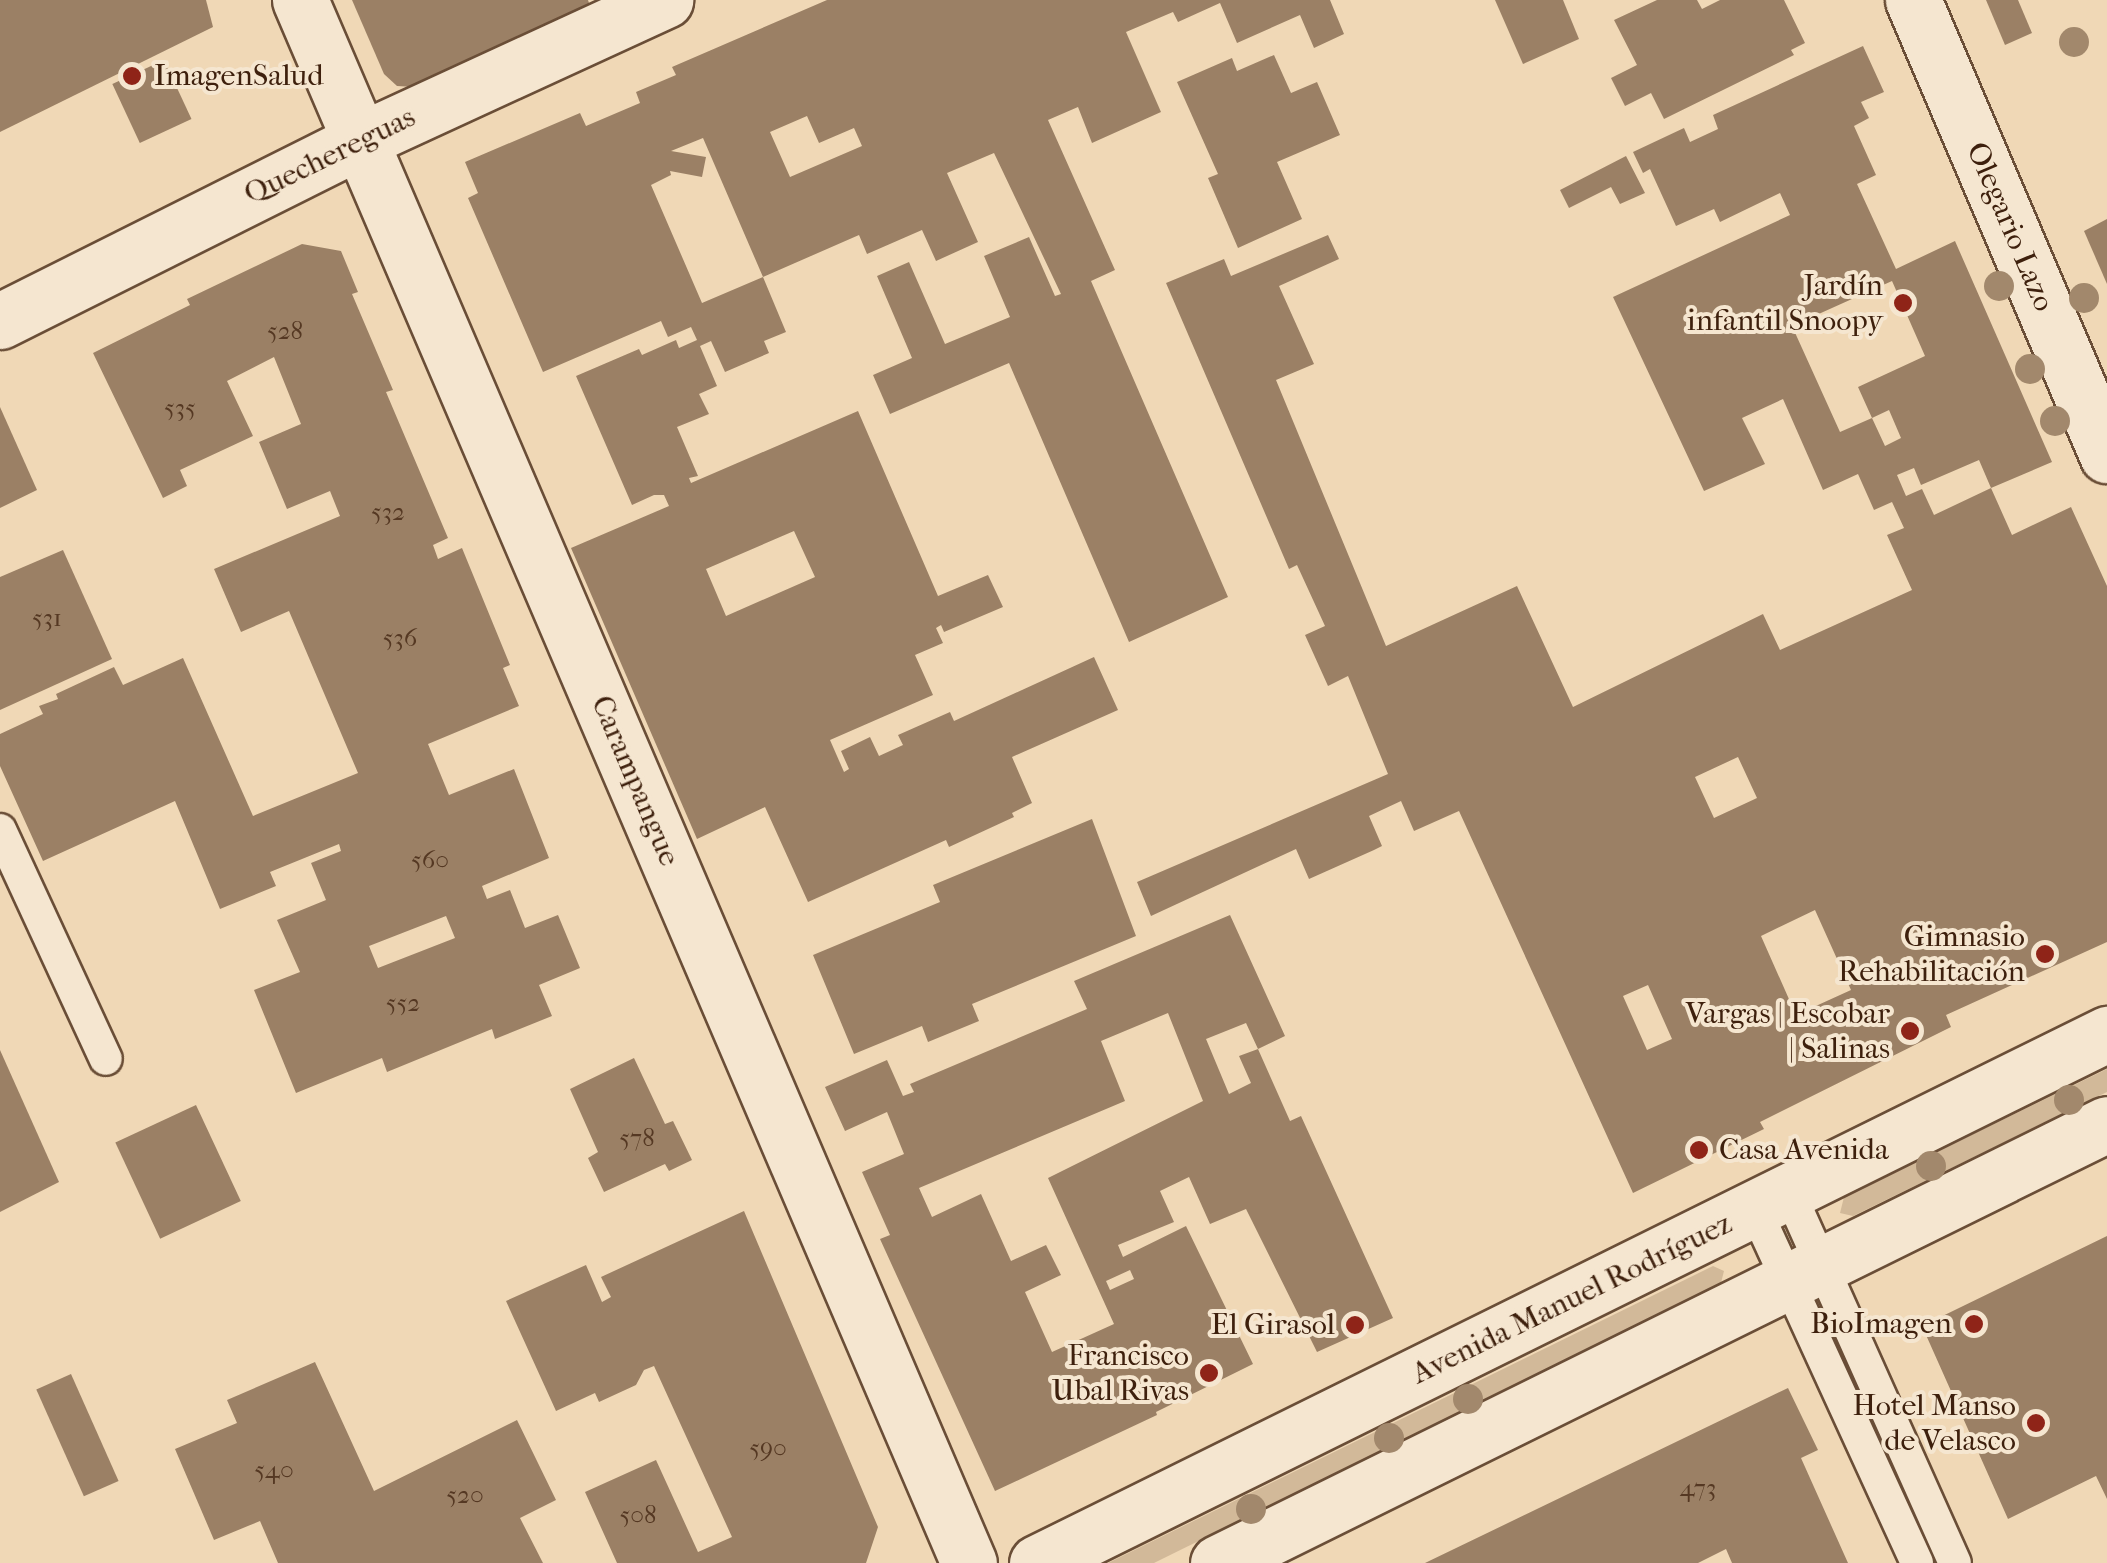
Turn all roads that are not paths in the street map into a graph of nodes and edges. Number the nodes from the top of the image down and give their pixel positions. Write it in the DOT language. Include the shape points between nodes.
graph roads {
  1 [pos="300,0"];
  2 [pos="665,0"];
  3 [pos="1913,0"];
  4 [pos="360,140"];
  5 [pos="0,322"];
  6 [pos="2103,434"];
  7 [pos="0,830"];
  8 [pos="2107,1034"];
  9 [pos="106,1059"];
  10 [pos="2107,1124"];
  11 [pos="1772,1200"];
  12 [pos="1806,1274"];
  13 [pos="969,1563"];
  14 [pos="1036,1563"];
  15 [pos="1218,1563"];
  16 [pos="1917,1563"];
  17 [pos="1956,1563"];
  1 -- 4 [label="street, Carampangue"];
  2 -- 4 [label="street, Quechereguas"];
  3 -- 6 [label="street, Olegario Lazo"];
  4 -- 5 [label="street, Quechereguas"];
  4 -- 13 [label="street, Carampangue"];
  7 -- 9 [label="lane"];
  8 -- 11 [label="street, Avenida Manuel Rodríguez"];
  10 -- 12 [label="street"];
  11 -- 12 [label="lane"];
  11 -- 14 [label="street, Avenida Manuel Rodríguez"];
  12 -- 15 [label="street"];
  12 -- 16 [label="lane"];
  12 -- 17 [label="lane"];
}
